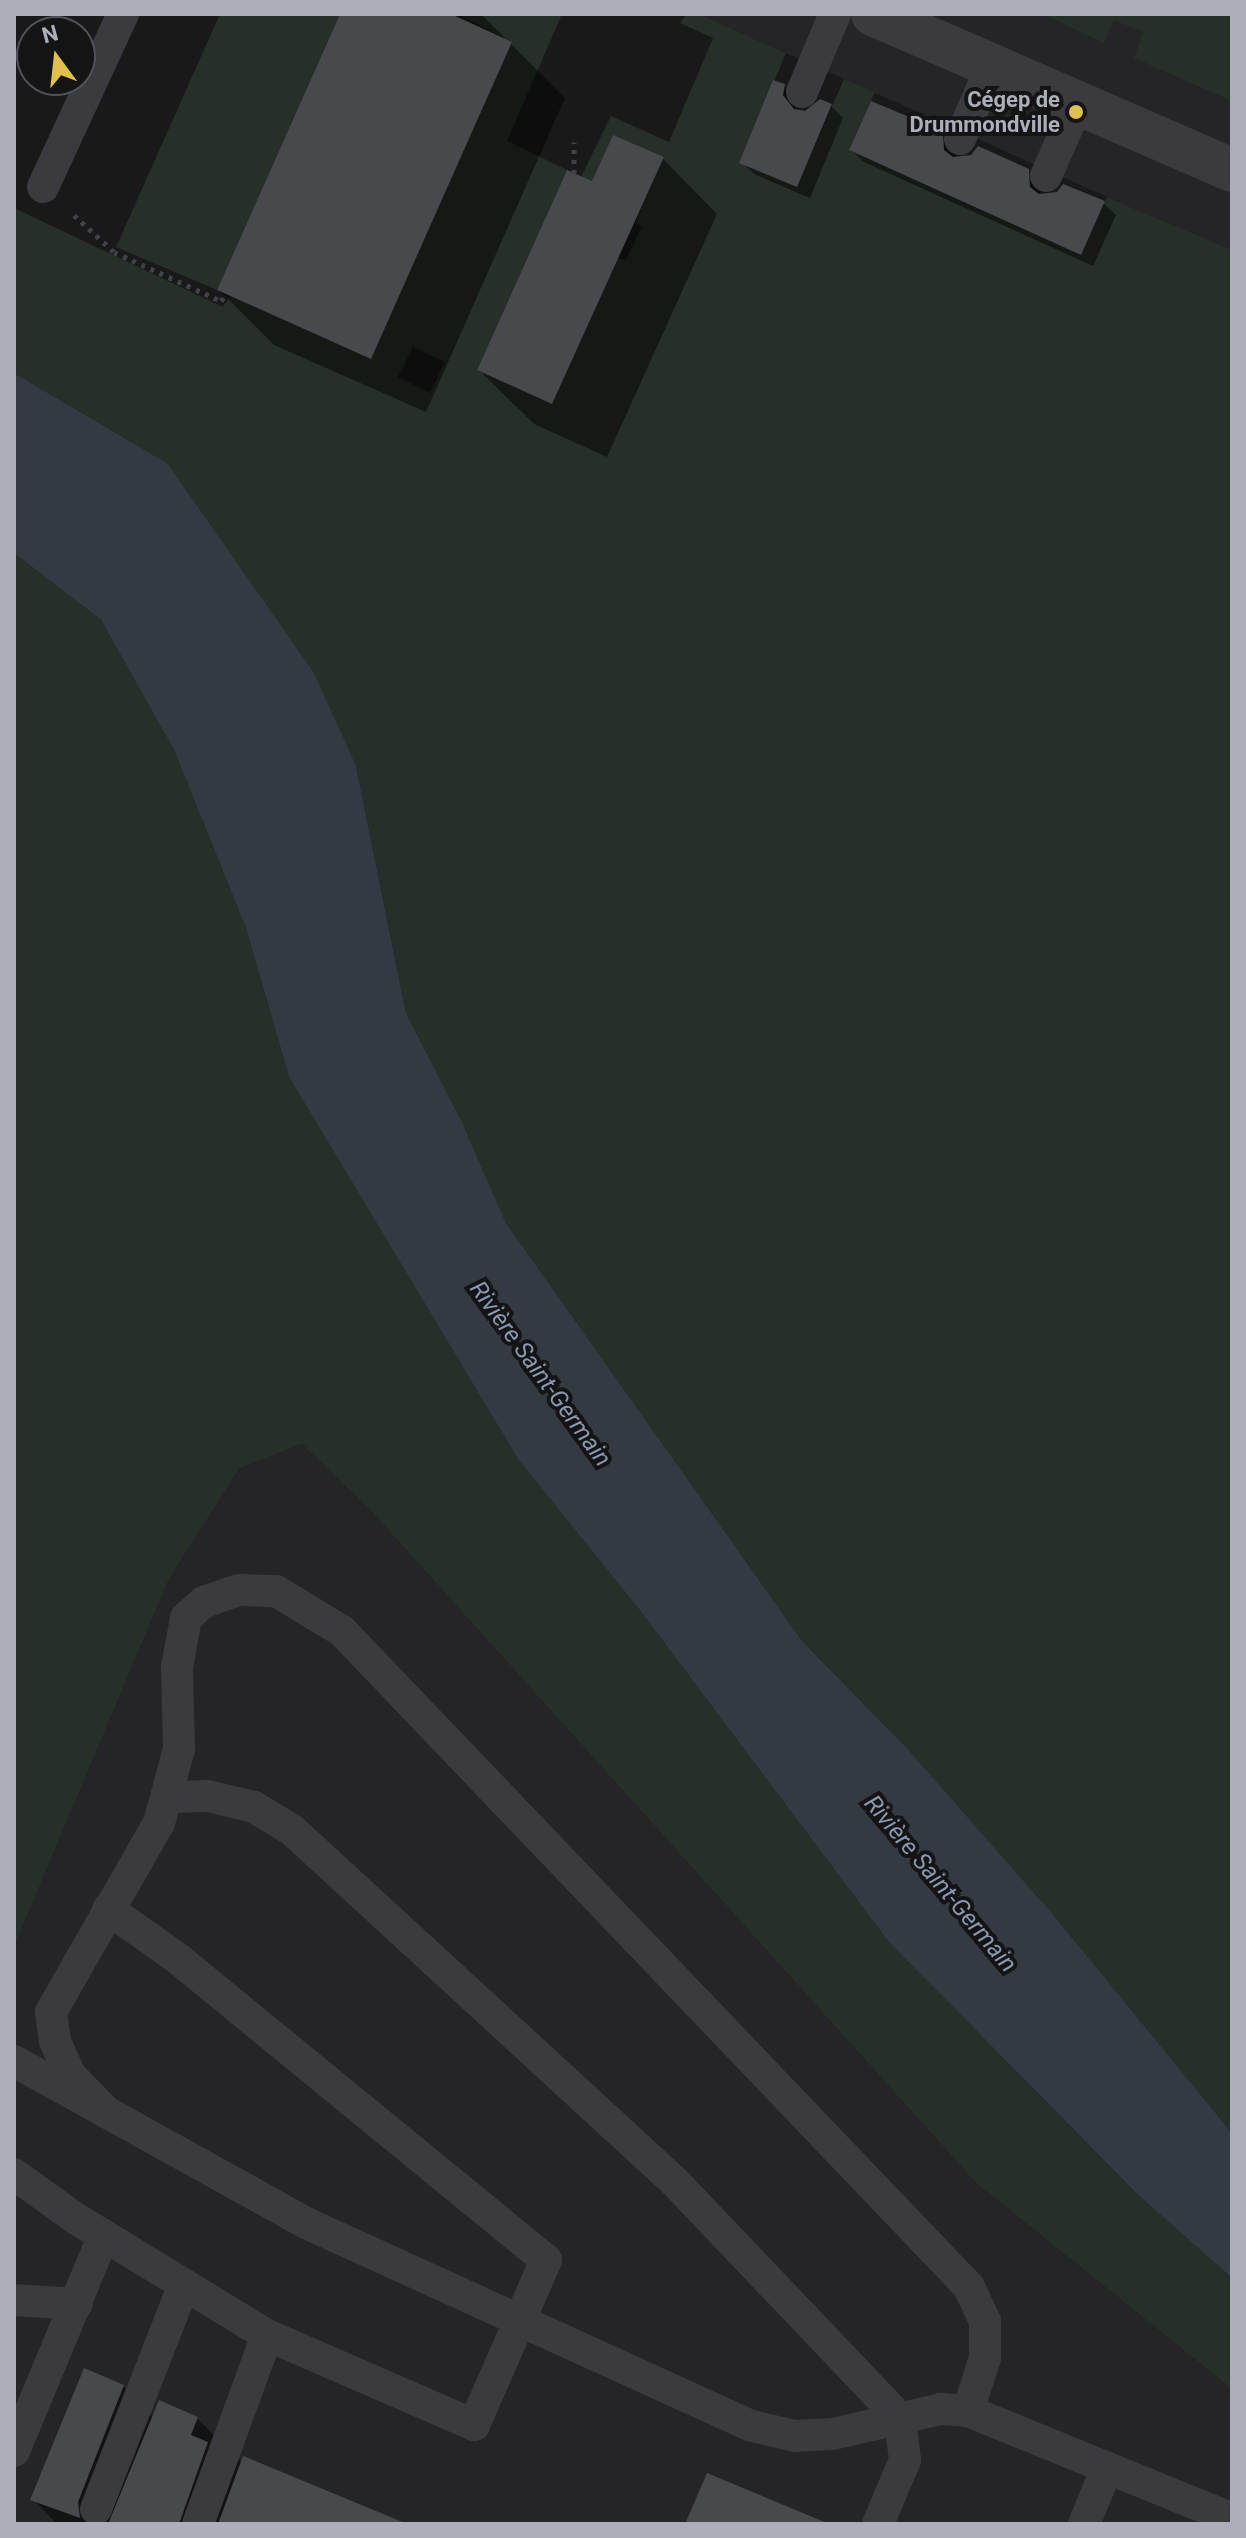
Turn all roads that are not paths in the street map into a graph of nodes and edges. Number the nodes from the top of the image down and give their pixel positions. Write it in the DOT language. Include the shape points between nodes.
graph roads {
  1 [pos="123,14"];
  2 [pos="835,14"];
  3 [pos="873,14"];
  4 [pos="992,65"];
  5 [pos="802,92"];
  6 [pos="1078,103"];
  7 [pos="960,139"];
  8 [pos="1232,170"];
  9 [pos="1046,176"];
  10 [pos="43,187"];
  11 [pos="168,1797"];
  12 [pos="108,1909"];
  13 [pos="14,2061"];
  14 [pos="106,2112"];
  15 [pos="14,2174"];
  16 [pos="104,2235"];
  17 [pos="184,2285"];
  18 [pos="14,2300"];
  19 [pos="77,2304"];
  20 [pos="520,2320"];
  21 [pos="267,2335"];
  22 [pos="968,2411"];
  23 [pos="900,2418"];
  24 [pos="14,2451"];
  25 [pos="1107,2468"];
  26 [pos="96,2509"];
  27 [pos="1232,2519"];
  28 [pos="198,2524"];
  29 [pos="878,2524"];
  30 [pos="1084,2524"];
  1 -- 10 [label="lane"];
  2 -- 5 [label="lane"];
  3 -- 4 [label="street"];
  4 -- 6 [label="street"];
  4 -- 7 [label="lane"];
  6 -- 8 [label="street"];
  6 -- 9 [label="lane"];
  11 -- 12 [label="lane" via="159,1823"];
  11 -- 22 [label="lane" via="179,1749 177,1667 186,1618 204,1602 239,1590 276,1591 342,1631 969,2287 985,2321 985,2358"];
  11 -- 23 [label="lane" via="208,1796 254,1807 292,1830 674,2181"];
  12 -- 14 [label="lane" via="51,2012 55,2041 70,2075"];
  12 -- 20 [label="lane" via="180,1960 546,2260"];
  13 -- 14 [label="lane"];
  14 -- 20 [label="lane" via="306,2223"];
  15 -- 16 [label="lane"];
  16 -- 17 [label="lane"];
  16 -- 19 [label="lane"];
  17 -- 21 [label="lane"];
  17 -- 26 [label="lane"];
  18 -- 19 [label="lane"];
  19 -- 24 [label="lane"];
  20 -- 21 [label="lane" via="474,2425"];
  20 -- 23 [label="lane" via="752,2426 795,2436 833,2434"];
  21 -- 28 [label="lane"];
  22 -- 23 [label="lane" via="941,2409"];
  22 -- 25 [label="lane"];
  23 -- 29 [label="lane" via="905,2460"];
  25 -- 27 [label="lane"];
  25 -- 30 [label="lane"];
}
